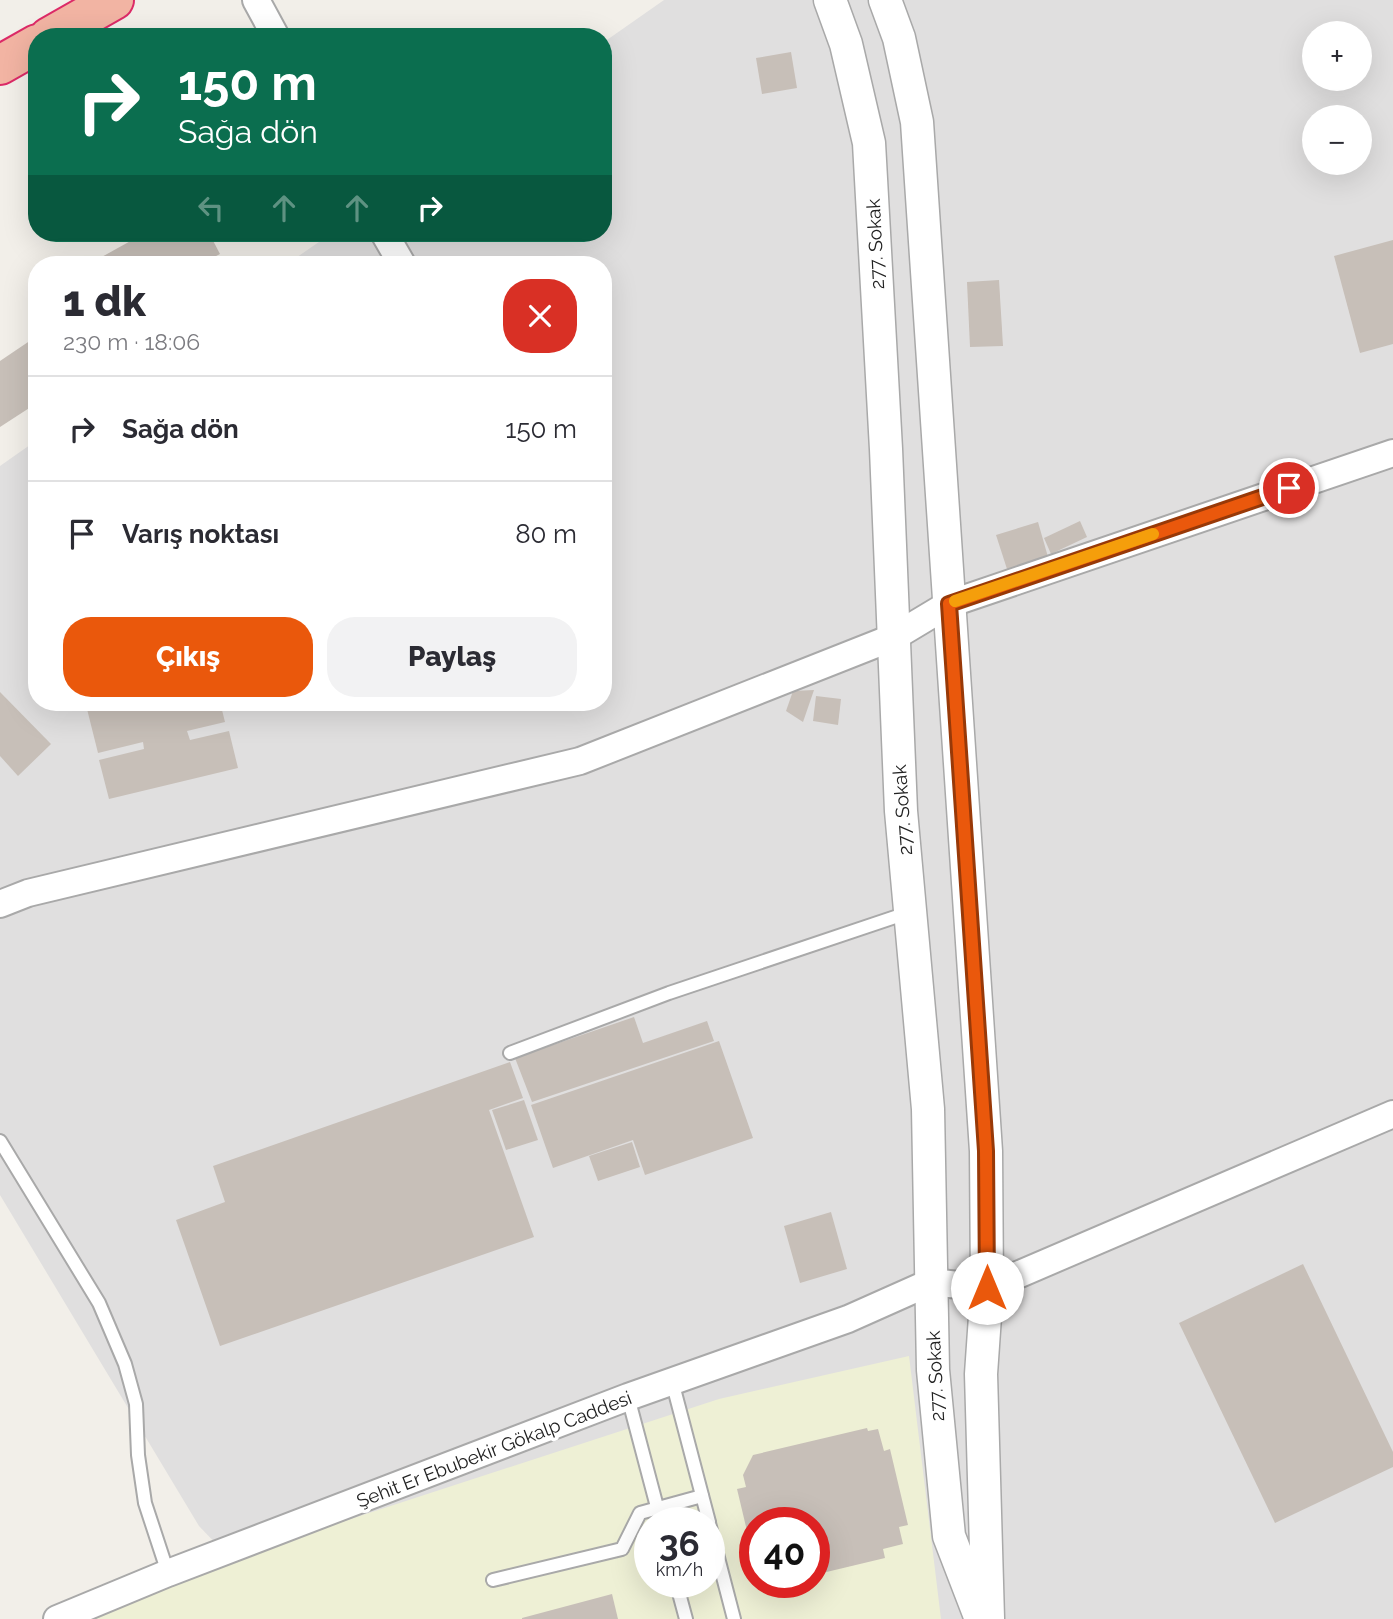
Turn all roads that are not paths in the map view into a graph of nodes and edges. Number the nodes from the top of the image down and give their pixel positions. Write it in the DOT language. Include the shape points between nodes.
graph roads {
  1 [pos="114,0"];
  2 [pos="256,0"];
  3 [pos="830,0"];
  4 [pos="885,0"];
  5 [pos="65,28"];
  6 [pos="271,28"];
  7 [pos="28,49"];
  8 [pos="0,65"];
  9 [pos="1393,453"];
  10 [pos="949,604"];
  11 [pos="894,637"];
  12 [pos="0,904"];
  13 [pos="910,912"];
  14 [pos="510,1053"];
  15 [pos="1393,1114"];
  16 [pos="0,1141"];
  17 [pos="931,1282"];
  18 [pos="987,1288"];
  19 [pos="672,1381"];
  20 [pos="628,1397"];
  21 [pos="702,1496"];
  22 [pos="657,1507"];
  23 [pos="661,1507"];
  24 [pos="705,1507"];
  25 [pos="634,1525"];
  26 [pos="168,1573"];
  27 [pos="494,1580"];
  28 [pos="725,1584"];
  29 [pos="680,1598"];
  30 [pos="57,1619"];
  31 [pos="686,1619"];
  32 [pos="734,1619"];
  33 [pos="981,1619"];
  34 [pos="988,1619"];
  1 -- 5 [label="highway"];
  2 -- 6 [label="street"];
  3 -- 11 [label="street, 277. Sokak" via="846,44 869,143"];
  4 -- 10 [label="street" via="899,38 917,122"];
  7 -- 8 [label="highway"];
  9 -- 10 [label="street"];
  10 -- 11 [label="street"];
  10 -- 18 [label="street" via="986,1151"];
  11 -- 12 [label="street" via="579,761 27,893"];
  11 -- 13 [label="street, 277. Sokak"];
  13 -- 14 [label="lane" via="669,993"];
  13 -- 17 [label="street, 277. Sokak" via="928,1109"];
  15 -- 18 [label="street"];
  16 -- 26 [label="lane" via="99,1303 125,1364 136,1404 145,1503"];
  17 -- 18 [label="street"];
  17 -- 19 [label="street, Şehit Er Ebubekir Gökalp Caddesi" via="848,1319"];
  17 -- 33 [label="street, 277. Sokak" via="933,1370 949,1536"];
  18 -- 34 [label="street" via="981,1374"];
  19 -- 20 [label="street, Şehit Er Ebubekir Gökalp Caddesi"];
  19 -- 21 [label="lane"];
  20 -- 22 [label="lane"];
  20 -- 26 [label="street, Şehit Er Ebubekir Gökalp Caddesi"];
  21 -- 23 [label="lane"];
  21 -- 24 [label="lane"];
  25 -- 27 [label="lane" via="622,1549"];
  26 -- 30 [label="street, Şehit Er Ebubekir Gökalp Caddesi"];
  28 -- 32 [label="lane"];
  29 -- 31 [label="lane"];
}
